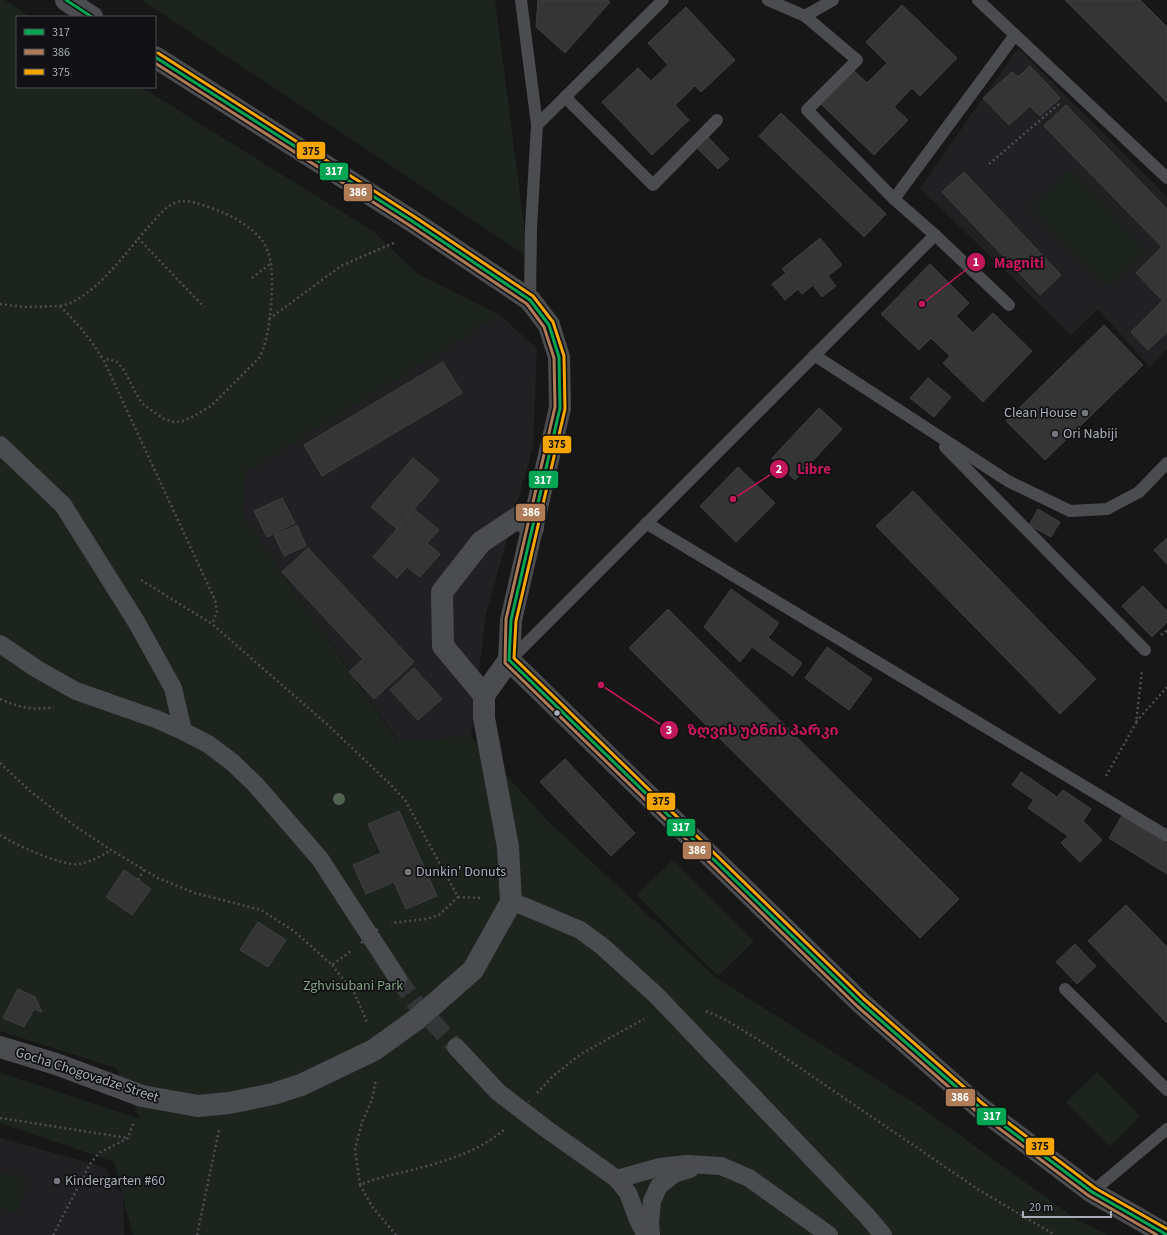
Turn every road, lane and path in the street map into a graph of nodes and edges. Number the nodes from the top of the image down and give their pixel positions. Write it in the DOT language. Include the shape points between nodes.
graph roads {
  1 [pos="66,0"];
  2 [pos="521,0"];
  3 [pos="663,0"];
  4 [pos="768,0"];
  5 [pos="833,0"];
  6 [pos="978,0"];
  7 [pos="90,16"];
  8 [pos="805,16"];
  9 [pos="1015,35"];
  10 [pos="156,58"];
  11 [pos="1074,91"];
  12 [pos="565,97"];
  13 [pos="717,120"];
  14 [pos="537,125"];
  15 [pos="989,164"];
  16 [pos="1167,178"];
  17 [pos="894,199"];
  18 [pos="935,235"];
  19 [pos="138,238"];
  20 [pos="398,241"];
  21 [pos="271,263"];
  22 [pos="252,278"];
  23 [pos="530,300"];
  24 [pos="0,304"];
  25 [pos="1009,305"];
  26 [pos="60,306"];
  27 [pos="204,307"];
  28 [pos="269,319"];
  29 [pos="814,355"];
  30 [pos="104,361"];
  31 [pos="929,430"];
  32 [pos="0,445"];
  33 [pos="1167,463"];
  34 [pos="646,523"];
  35 [pos="533,528"];
  36 [pos="107,576"];
  37 [pos="212,624"];
  38 [pos="0,644"];
  39 [pos="1145,650"];
  40 [pos="509,660"];
  41 [pos="1167,688"];
  42 [pos="76,691"];
  43 [pos="484,695"];
  44 [pos="0,699"];
  45 [pos="1136,723"];
  46 [pos="183,731"];
  47 [pos="0,763"];
  48 [pos="1097,794"];
  49 [pos="0,835"];
  50 [pos="1167,836"];
  51 [pos="111,850"];
  52 [pos="144,870"];
  53 [pos="138,880"];
  54 [pos="458,897"];
  55 [pos="486,898"];
  56 [pos="511,902"];
  57 [pos="388,924"];
  58 [pos="383,926"];
  59 [pos="332,965"];
  60 [pos="398,979"];
  61 [pos="1065,989"];
  62 [pos="668,1007"];
  63 [pos="701,1008"];
  64 [pos="369,1024"];
  65 [pos="0,1047"];
  66 [pos="456,1047"];
  67 [pos="377,1077"];
  68 [pos="1167,1090"];
  69 [pos="135,1116"];
  70 [pos="0,1118"];
  71 [pos="517,1118"];
  72 [pos="511,1124"];
  73 [pos="220,1125"];
  74 [pos="1167,1129"];
  75 [pos="128,1138"];
  76 [pos="707,1164"];
  77 [pos="617,1179"];
  78 [pos="360,1185"];
  79 [pos="1092,1192"];
  80 [pos="53,1235"];
  81 [pos="197,1235"];
  82 [pos="396,1235"];
  83 [pos="646,1235"];
  84 [pos="651,1235"];
  85 [pos="829,1235"];
  86 [pos="883,1235"];
  87 [pos="1055,1235"];
  88 [pos="1167,1235"];
  1 -- 7 [label="street"];
  2 -- 14 [label="lane"];
  3 -- 12 [label="lane"];
  4 -- 8 [label="lane"];
  5 -- 8 [label="lane"];
  6 -- 9 [label="lane"];
  8 -- 17 [label="lane" via="857,60 807,110"];
  9 -- 11 [label="lane"];
  9 -- 17 [label="lane"];
  10 -- 23 [label="street"];
  11 -- 15 [label="path"];
  11 -- 16 [label="lane"];
  12 -- 13 [label="lane" via="653,185"];
  12 -- 14 [label="lane"];
  14 -- 23 [label="lane"];
  17 -- 18 [label="lane"];
  18 -- 25 [label="lane"];
  18 -- 29 [label="lane"];
  19 -- 21 [label="path" via="172,204 190,201 229,215 246,225 268,248"];
  19 -- 26 [label="path" via="112,271 77,300"];
  19 -- 27 [label="path"];
  20 -- 28 [label="path" via="341,266"];
  21 -- 22 [label="path"];
  21 -- 28 [label="path"];
  23 -- 35 [label="street" via="549,325 559,357 560,408"];
  24 -- 26 [label="path" via="24,307"];
  26 -- 30 [label="path" via="92,341"];
  28 -- 30 [label="path" via="264,349 259,358 211,406 183,421 164,419 144,405 117,362 109,359"];
  29 -- 31 [label="lane"];
  29 -- 34 [label="lane"];
  30 -- 37 [label="path" via="215,600 217,612"];
  31 -- 33 [label="lane" via="1008,481 1070,511 1107,509 1139,492"];
  31 -- 39 [label="lane"];
  32 -- 36 [label="street" via="62,505"];
  34 -- 40 [label="lane"];
  34 -- 48 [label="lane"];
  35 -- 40 [label="street" via="511,620"];
  35 -- 43 [label="street" via="517,518 481,542 442,592 443,646"];
  36 -- 37 [label="path" via="133,576"];
  36 -- 46 [label="street" via="173,688"];
  37 -- 54 [label="path" via="330,726 405,800"];
  38 -- 42 [label="street"];
  39 -- 45 [label="path"];
  40 -- 43 [label="street"];
  40 -- 79 [label="street" via="861,1003 979,1107"];
  41 -- 45 [label="path"];
  42 -- 44 [label="path" via="68,700 55,707 43,709 16,706"];
  42 -- 46 [label="street"];
  43 -- 56 [label="street" via="484,718 508,847"];
  45 -- 48 [label="path"];
  46 -- 60 [label="street" via="208,744 232,762 295,829 320,859"];
  47 -- 51 [label="path" via="30,791"];
  48 -- 50 [label="lane"];
  49 -- 51 [label="path" via="39,854 79,864"];
  51 -- 52 [label="path"];
  52 -- 53 [label="path"];
  52 -- 59 [label="path" via="195,893 261,910 294,931"];
  54 -- 55 [label="path"];
  54 -- 57 [label="path" via="439,915"];
  56 -- 62 [label="street" via="580,930 602,946"];
  56 -- 65 [label="street, Gocha Chogovadze Street, bridge" via="473,970 417,1019 374,1050 301,1085 273,1094 230,1103 198,1106 142,1096 56,1064"];
  58 -- 59 [label="path, bridge"];
  59 -- 64 [label="path" via="355,994"];
  61 -- 68 [label="lane"];
  62 -- 71 [label="path, bridge" via="581,1054 553,1076"];
  62 -- 86 [label="street"];
  63 -- 87 [label="path" via="762,1042 979,1190"];
  66 -- 77 [label="street" via="498,1092"];
  67 -- 78 [label="path" via="355,1149"];
  69 -- 75 [label="path"];
  70 -- 75 [label="path"];
  72 -- 78 [label="path" via="473,1149"];
  73 -- 81 [label="path"];
  74 -- 79 [label="lane"];
  75 -- 80 [label="path" via="99,1153 90,1164"];
  76 -- 77 [label="street" via="660,1167"];
  76 -- 84 [label="street" via="674,1174 659,1186 652,1202"];
  76 -- 85 [label="street" via="721,1166 749,1178"];
  77 -- 83 [label="street" via="628,1193"];
  78 -- 82 [label="path" via="373,1208"];
  79 -- 88 [label="street"];
}
